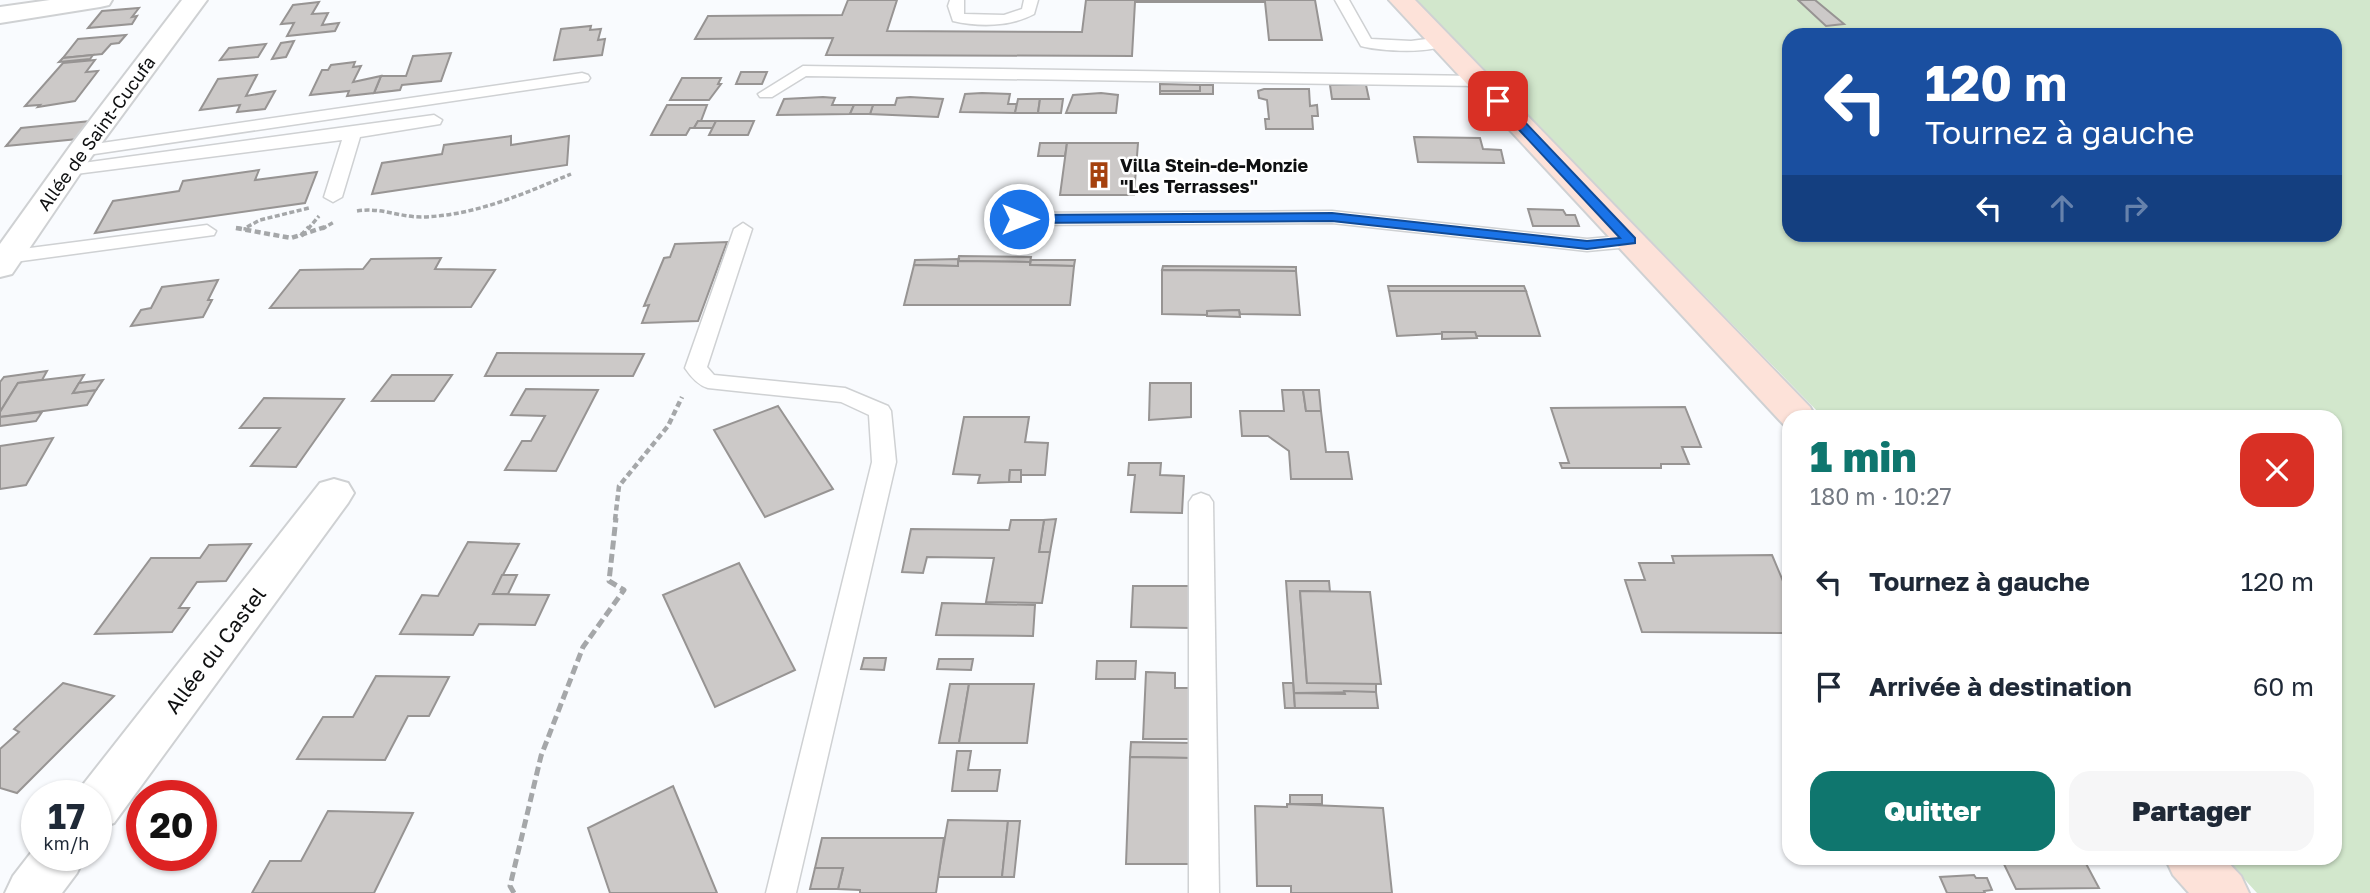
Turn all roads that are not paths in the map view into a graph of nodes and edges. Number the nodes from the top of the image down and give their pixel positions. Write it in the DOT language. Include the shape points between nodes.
graph roads {
  1 [pos="100,0"];
  2 [pos="195,0"];
  3 [pos="957,0"];
  4 [pos="1031,0"];
  5 [pos="1342,0"];
  6 [pos="1401,0"];
  7 [pos="0,15"];
  8 [pos="1442,42"];
  9 [pos="582,78"];
  10 [pos="1479,81"];
  11 [pos="766,94"];
  12 [pos="434,120"];
  13 [pos="353,134"];
  14 [pos="74,160"];
  15 [pos="326,204"];
  16 [pos="1019,219"];
  17 [pos="743,229"];
  18 [pos="207,230"];
  19 [pos="1630,241"];
  20 [pos="4,262"];
  21 [pos="1791,410"];
  22 [pos="334,493"];
  23 [pos="1201,502"];
  24 [pos="112,786"];
  25 [pos="2197,865"];
  26 [pos="48,871"];
  27 [pos="31,893"];
  28 [pos="780,893"];
  29 [pos="1204,893"];
  30 [pos="2222,893"];
  1 -- 7 [label="street"];
  2 -- 14 [label="street, Allée de Saint-Cucufa"];
  3 -- 4 [label="lane" via="958,18 982,20 1021,16 1029,11"];
  5 -- 8 [label="lane" via="1366,43 1410,46"];
  6 -- 8 [label="street"];
  8 -- 10 [label="street"];
  9 -- 14 [label="lane"];
  10 -- 11 [label="lane" via="803,71"];
  10 -- 19 [label="street"];
  12 -- 13 [label="lane"];
  13 -- 14 [label="lane"];
  13 -- 15 [label="lane"];
  14 -- 20 [label="street, Allée de Saint-Cucufa"];
  16 -- 19 [label="lane" via="1332,217 1587,245"];
  17 -- 28 [label="lane" via="696,368 708,381 845,395 880,411 884,463"];
  18 -- 20 [label="lane"];
  19 -- 21 [label="street"];
  22 -- 24 [label="street, Allée du Castel"];
  23 -- 29 [label="lane"];
  25 -- 30 [label="street"];
  26 -- 27 [label="street"];
}
